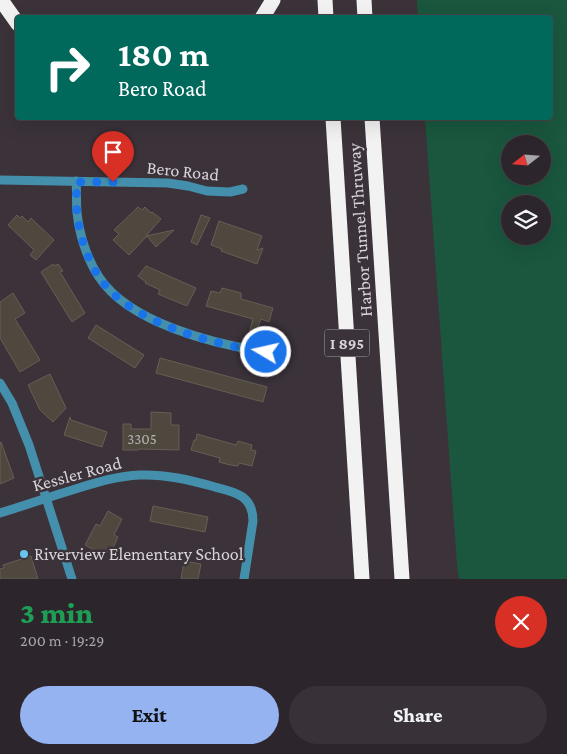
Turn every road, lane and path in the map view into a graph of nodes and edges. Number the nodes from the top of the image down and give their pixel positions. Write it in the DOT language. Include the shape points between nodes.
graph roads {
  1 [pos="1,0"];
  2 [pos="273,0"];
  3 [pos="325,0"];
  4 [pos="364,0"];
  5 [pos="264,15"];
  6 [pos="326,15"];
  7 [pos="365,15"];
  8 [pos="15,20"];
  9 [pos="333,120"];
  10 [pos="372,120"];
  11 [pos="0,180"];
  12 [pos="76,182"];
  13 [pos="243,189"];
  14 [pos="266,352"];
  15 [pos="0,383"];
  16 [pos="46,498"];
  17 [pos="0,513"];
  18 [pos="72,579"];
  19 [pos="244,579"];
  20 [pos="362,579"];
  21 [pos="402,579"];
  1 -- 8 [label="highway"];
  2 -- 5 [label="highway"];
  3 -- 6 [label="highway"];
  4 -- 7 [label="highway"];
  9 -- 20 [label="highway, Harbor Tunnel Thruway / I 895"];
  10 -- 21 [label="highway, Harbor Tunnel Thruway / I 895"];
  11 -- 12 [label="street, Bero Road"];
  12 -- 13 [label="street, Bero Road" via="168,183 206,192"];
  12 -- 14 [label="street" via="77,212 84,243 90,261 108,290 136,312 178,330"];
  15 -- 16 [label="street" via="21,423"];
  16 -- 17 [label="street, Kessler Road"];
  16 -- 18 [label="street"];
  16 -- 19 [label="street, Kessler Road" via="106,480 152,475 182,478 234,492 243,496 253,514"];
}
